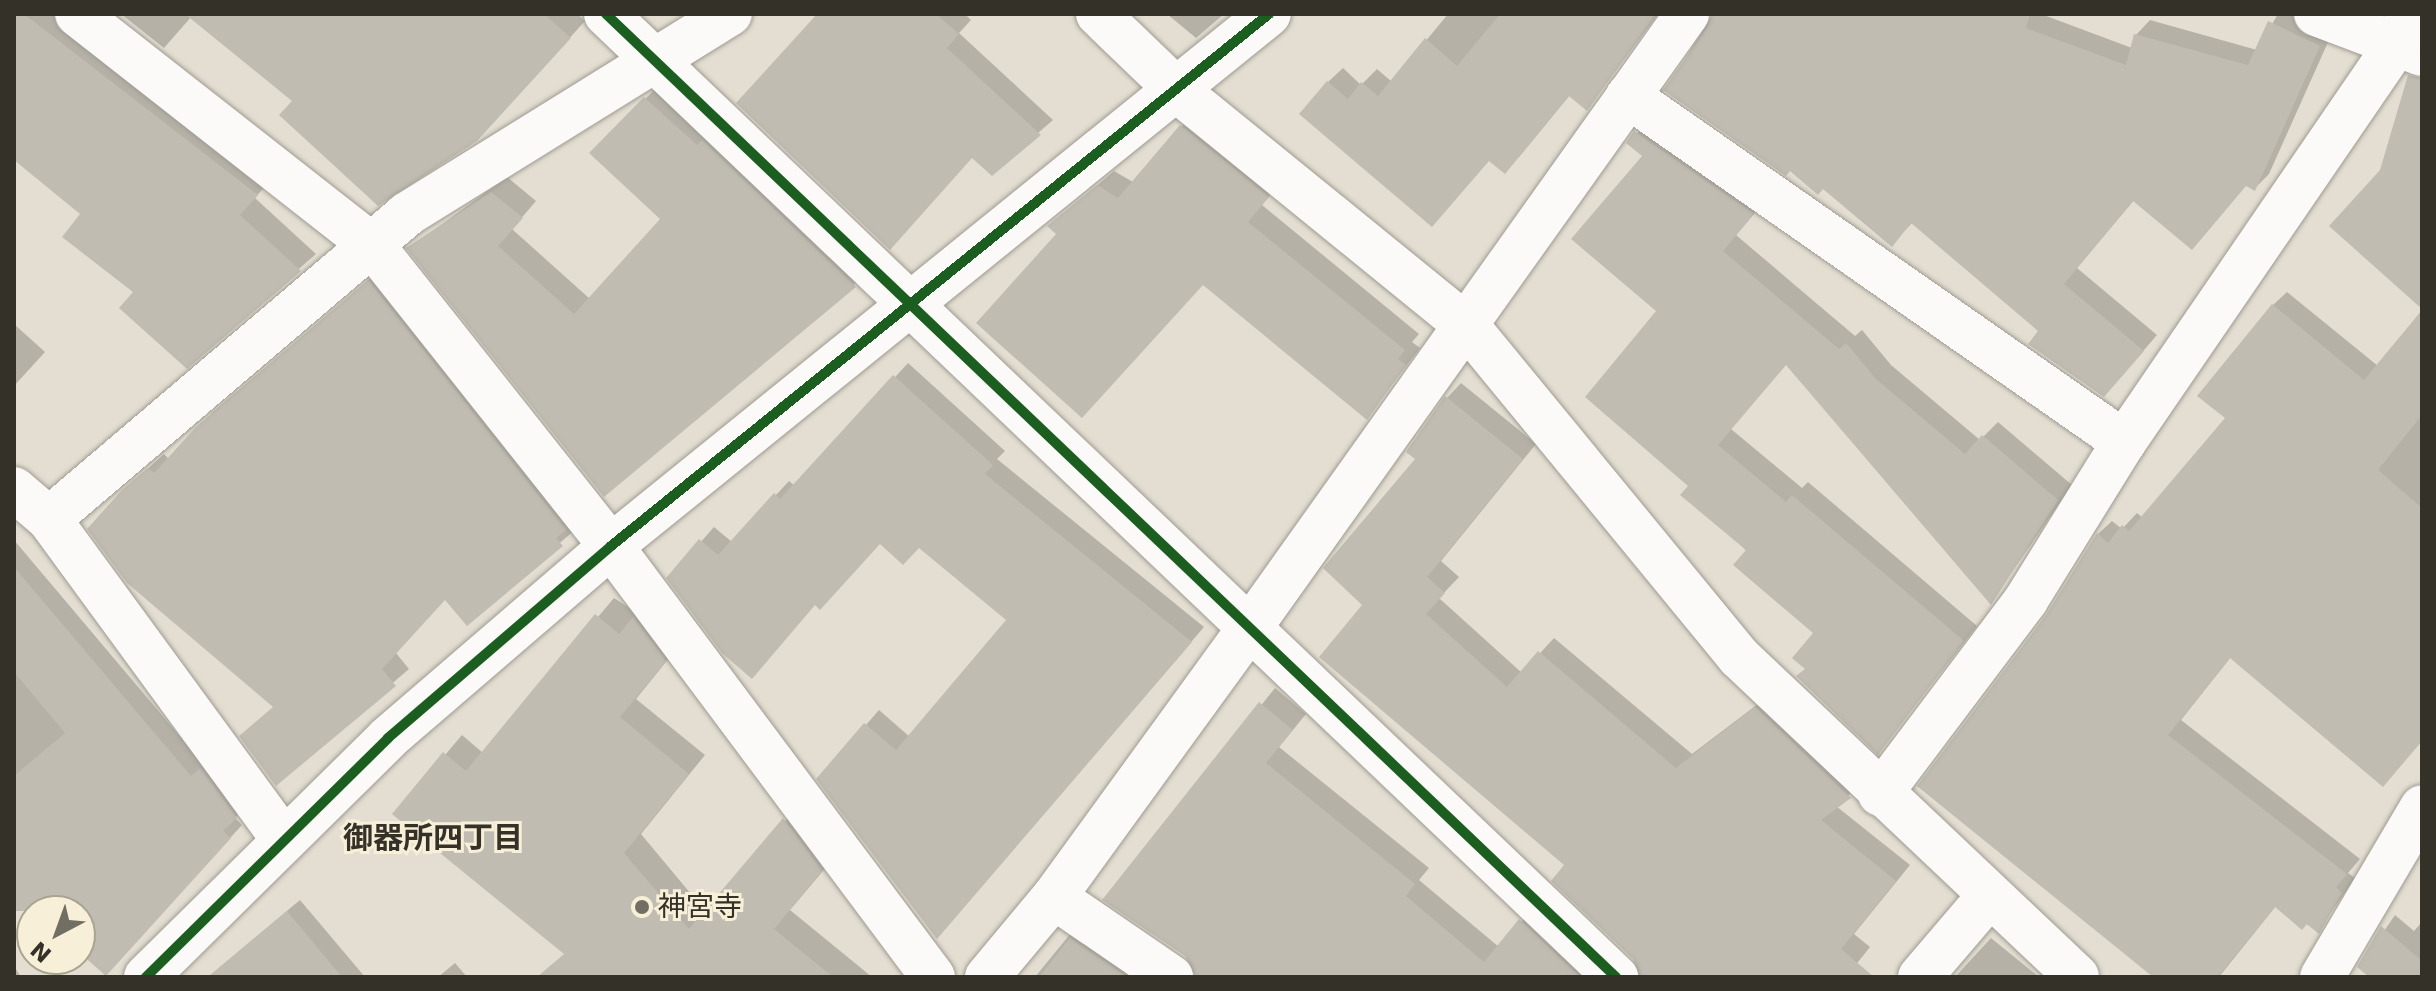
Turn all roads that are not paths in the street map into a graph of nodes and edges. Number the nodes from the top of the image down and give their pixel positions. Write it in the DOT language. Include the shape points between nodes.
graph roads {
  1 [pos="77,14"];
  2 [pos="606,14"];
  3 [pos="730,14"];
  4 [pos="1098,14"];
  5 [pos="1269,14"];
  6 [pos="1687,14"];
  7 [pos="2316,14"];
  8 [pos="2409,37"];
  9 [pos="652,59"];
  10 [pos="1179,92"];
  11 [pos="1628,96"];
  12 [pos="373,246"];
  13 [pos="907,305"];
  14 [pos="1468,327"];
  15 [pos="2124,442"];
  16 [pos="14,489"];
  17 [pos="49,519"];
  18 [pos="611,546"];
  19 [pos="1249,629"];
  20 [pos="1880,794"];
  21 [pos="2422,807"];
  22 [pos="282,837"];
  23 [pos="1990,895"];
  24 [pos="1054,897"];
  25 [pos="146,977"];
  26 [pos="933,977"];
  27 [pos="987,977"];
  28 [pos="1171,977"];
  29 [pos="1616,977"];
  30 [pos="1920,977"];
  31 [pos="2077,977"];
  32 [pos="2322,977"];
  1 -- 12 [label="street"];
  2 -- 9 [label="street"];
  3 -- 9 [label="street"];
  4 -- 10 [label="street"];
  5 -- 10 [label="street"];
  6 -- 11 [label="street"];
  7 -- 8 [label="street"];
  8 -- 15 [label="street"];
  9 -- 12 [label="street" via="407,214"];
  9 -- 13 [label="street"];
  10 -- 13 [label="street"];
  10 -- 14 [label="street"];
  11 -- 14 [label="street"];
  11 -- 15 [label="street"];
  12 -- 17 [label="street"];
  12 -- 18 [label="street"];
  13 -- 18 [label="street"];
  13 -- 19 [label="street"];
  14 -- 19 [label="street"];
  14 -- 20 [label="street" via="1739,657"];
  15 -- 20 [label="street" via="2026,600"];
  16 -- 17 [label="street"];
  17 -- 22 [label="street"];
  18 -- 22 [label="street"];
  18 -- 26 [label="street"];
  19 -- 24 [label="street"];
  19 -- 29 [label="street"];
  20 -- 23 [label="street"];
  21 -- 32 [label="street"];
  22 -- 25 [label="street"];
  23 -- 30 [label="street"];
  23 -- 31 [label="street"];
  24 -- 27 [label="street"];
  24 -- 28 [label="street"];
}
